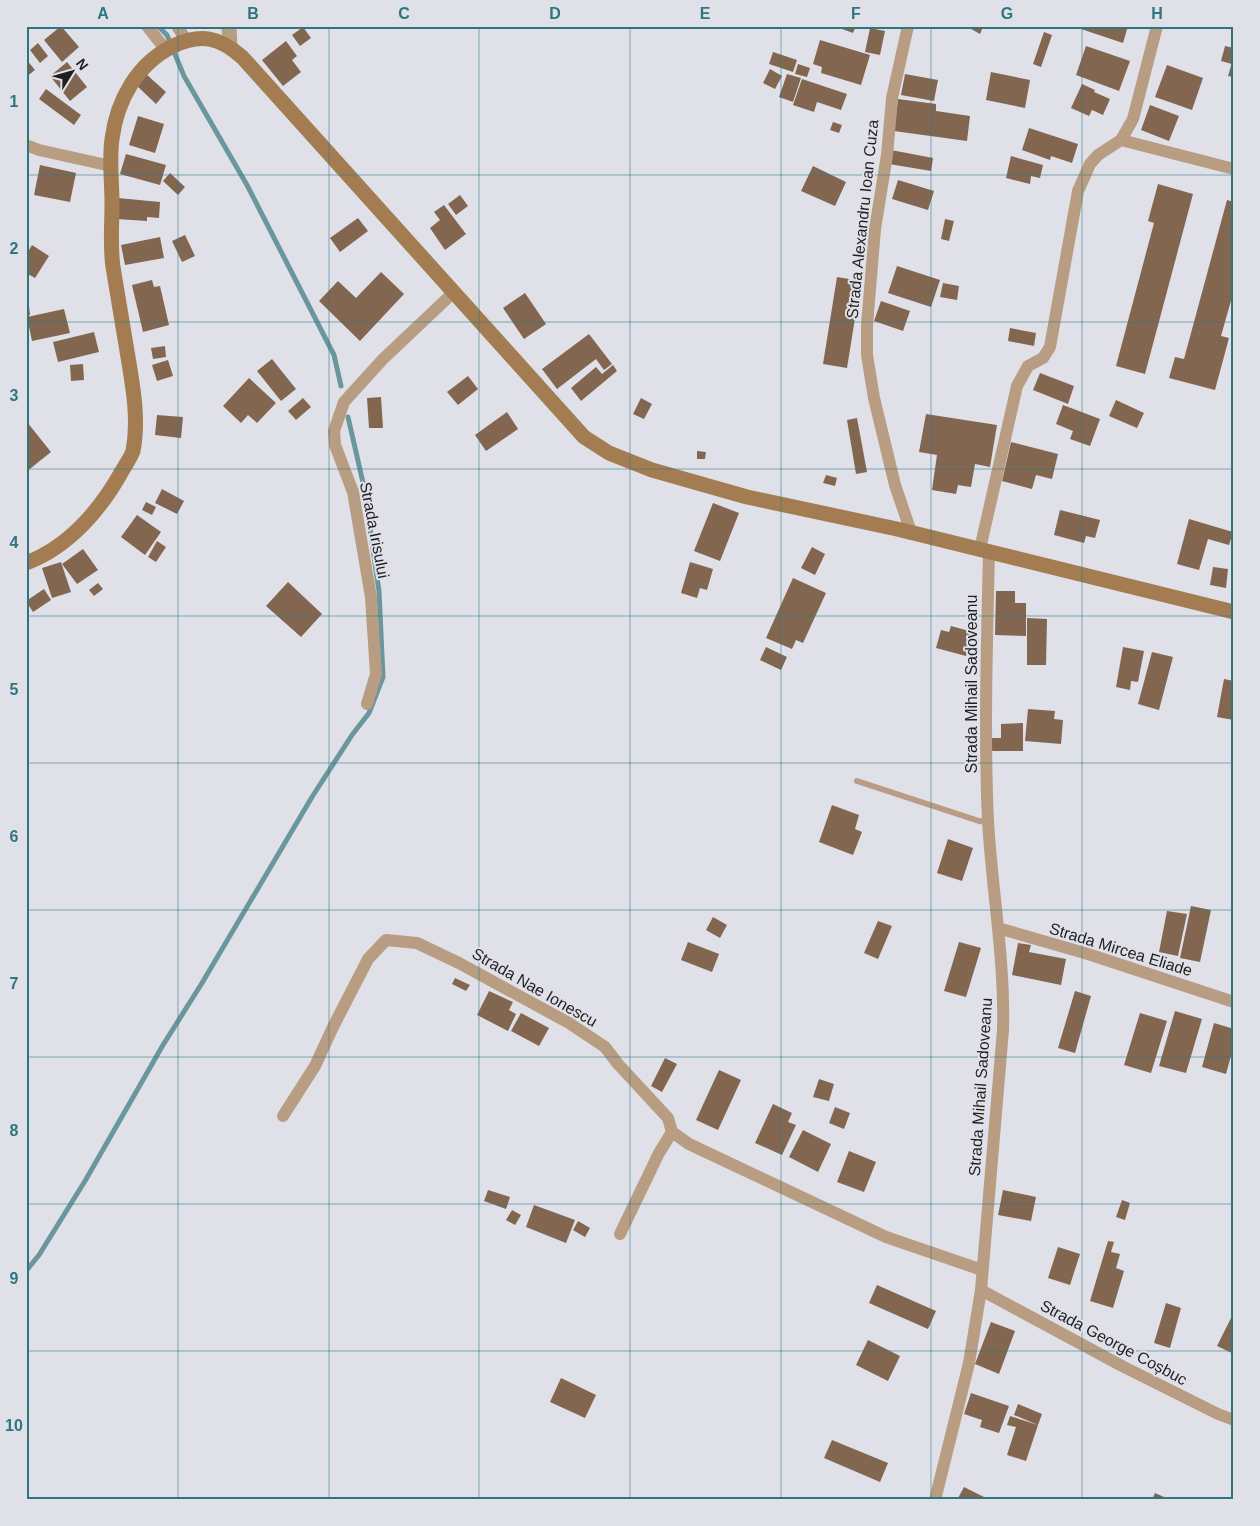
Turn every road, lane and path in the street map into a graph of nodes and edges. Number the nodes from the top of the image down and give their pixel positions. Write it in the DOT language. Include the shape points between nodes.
graph roads {
  1 [pos="147,26"];
  2 [pos="177,26"];
  3 [pos="229,26"];
  4 [pos="908,26"];
  5 [pos="1157,26"];
  6 [pos="186,40"];
  7 [pos="230,47"];
  8 [pos="166,50"];
  9 [pos="1121,140"];
  10 [pos="26,145"];
  11 [pos="111,166"];
  12 [pos="1234,169"];
  13 [pos="454,292"];
  14 [pos="911,532"];
  15 [pos="985,550"];
  16 [pos="26,563"];
  17 [pos="1234,612"];
  18 [pos="367,704"];
  19 [pos="857,781"];
  20 [pos="988,822"];
  21 [pos="998,928"];
  22 [pos="1234,1002"];
  23 [pos="283,1116"];
  24 [pos="672,1132"];
  25 [pos="620,1234"];
  26 [pos="982,1270"];
  27 [pos="981,1290"];
  28 [pos="1234,1420"];
  29 [pos="935,1500"];
  1 -- 8 [label="street"];
  2 -- 6 [label="street"];
  3 -- 7 [label="street"];
  4 -- 14 [label="street, Strada Alexandru Ioan Cuza" via="892,98 875,229 867,355 895,486"];
  5 -- 9 [label="street" via="1133,119"];
  6 -- 7 [label="main road" via="210,39"];
  6 -- 8 [label="main road"];
  7 -- 13 [label="main road"];
  8 -- 11 [label="main road" via="130,83 118,112"];
  9 -- 12 [label="street"];
  9 -- 15 [label="street, Strada Mihail Sadoveanu" via="1090,164 1078,191 1050,347 1043,358 1028,366 1018,386"];
  10 -- 11 [label="street"];
  11 -- 16 [label="main road" via="113,265 134,393 132,452 113,487 92,515 64,542"];
  13 -- 14 [label="main road" via="584,437 609,454 747,497"];
  13 -- 18 [label="street, Strada Irisului" via="382,359 344,402 334,431 335,445 353,492 372,597 376,674"];
  14 -- 15 [label="main road"];
  15 -- 17 [label="main road"];
  15 -- 20 [label="street, Strada Mihail Sadoveanu"];
  19 -- 20 [label="lane"];
  20 -- 21 [label="street, Strada Mihail Sadoveanu"];
  21 -- 22 [label="street, Strada Mircea Eliade"];
  21 -- 26 [label="street, Strada Mihail Sadoveanu" via="1004,1009"];
  23 -- 24 [label="street, Strada Nae Ionescu" via="315,1066 368,959 386,940 417,943 569,1023 605,1048 668,1118"];
  24 -- 25 [label="street"];
  24 -- 26 [label="street, Strada Nae Ionescu" via="689,1144 886,1237"];
  26 -- 27 [label="street, Strada Mihail Sadoveanu"];
  27 -- 28 [label="street, Strada George Coșbuc" via="1122,1366"];
  27 -- 29 [label="street, Strada Mihail Sadoveanu" via="969,1363"];
}
